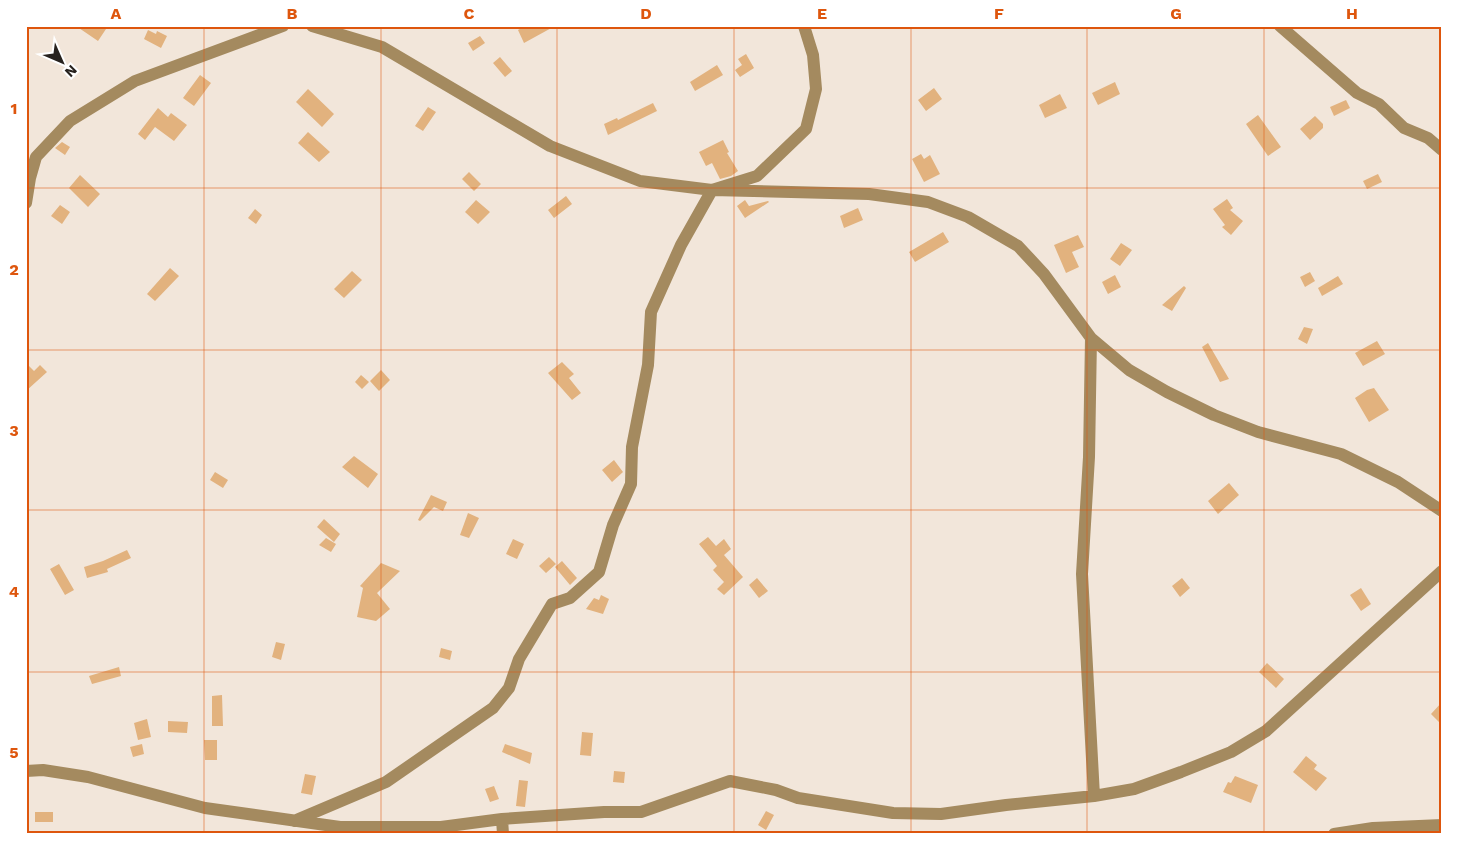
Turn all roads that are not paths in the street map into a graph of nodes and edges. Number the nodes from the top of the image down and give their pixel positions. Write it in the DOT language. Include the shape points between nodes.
graph roads {
  1 [pos="283,26"];
  2 [pos="312,26"];
  3 [pos="804,26"];
  4 [pos="1280,26"];
  5 [pos="1442,150"];
  6 [pos="712,190"];
  7 [pos="26,203"];
  8 [pos="1091,338"];
  9 [pos="1442,511"];
  10 [pos="1442,571"];
  11 [pos="26,771"];
  12 [pos="1094,796"];
  13 [pos="502,819"];
  14 [pos="294,821"];
  15 [pos="1442,825"];
  16 [pos="503,834"];
  17 [pos="1334,834"];
  1 -- 7 [label="street" via="135,81 70,121 36,157"];
  2 -- 6 [label="street" via="382,47 550,146 640,181"];
  3 -- 6 [label="street" via="813,55 816,89 806,129 757,176"];
  4 -- 5 [label="street" via="1357,93 1379,104 1404,128 1428,138"];
  6 -- 8 [label="street" via="869,194 928,202 968,217 1018,246 1044,274"];
  6 -- 14 [label="street" via="680,245 651,312 648,366 632,447 631,484 613,526 599,572 570,598 552,604 519,659 509,688 493,708 386,782"];
  8 -- 9 [label="street" via="1129,370 1167,392 1258,432 1341,454 1398,482"];
  8 -- 12 [label="street" via="1082,574"];
  10 -- 12 [label="street" via="1266,732 1231,752 1181,772 1134,789"];
  11 -- 14 [label="street" via="43,770 88,777 205,808"];
  12 -- 13 [label="street" via="941,814 893,813 798,798 730,781 642,812"];
  13 -- 14 [label="street" via="441,827 340,827"];
  13 -- 16 [label="street"];
  15 -- 17 [label="street" via="1373,828"];
}
